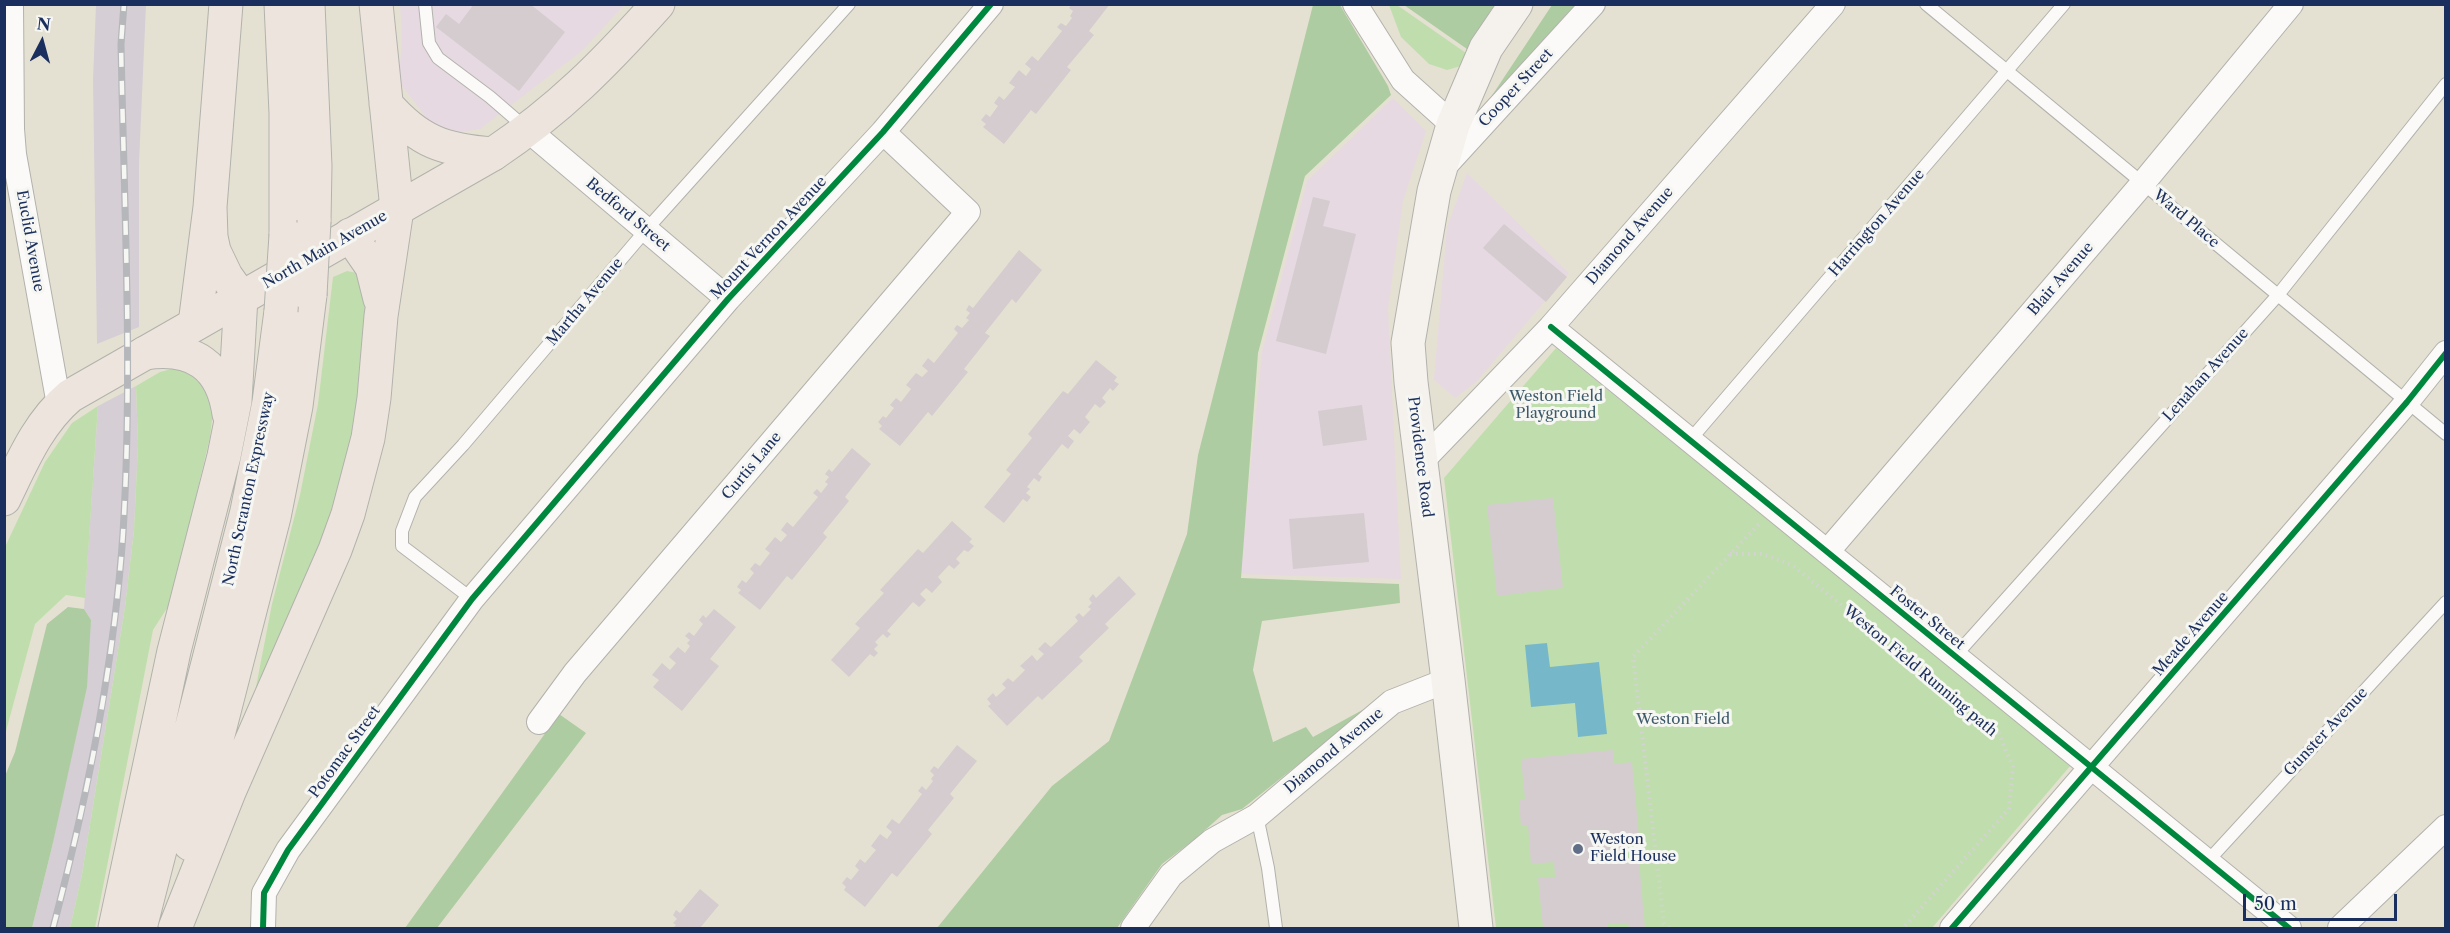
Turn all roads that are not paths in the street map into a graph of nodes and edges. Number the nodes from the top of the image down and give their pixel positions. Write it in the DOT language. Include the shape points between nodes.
graph roads {
  1 [pos="11,4"];
  2 [pos="226,4"];
  3 [pos="281,4"];
  4 [pos="308,4"];
  5 [pos="376,4"];
  6 [pos="425,4"];
  7 [pos="658,4"];
  8 [pos="849,4"];
  9 [pos="991,4"];
  10 [pos="1355,4"];
  11 [pos="1516,4"];
  12 [pos="1593,4"];
  13 [pos="1833,4"];
  14 [pos="1926,4"];
  15 [pos="2064,4"];
  16 [pos="2291,4"];
  17 [pos="2007,71"];
  18 [pos="2445,84"];
  19 [pos="386,104"];
  20 [pos="1453,125"];
  21 [pos="528,130"];
  22 [pos="883,132"];
  23 [pos="493,154"];
  24 [pos="1439,172"];
  25 [pos="2143,183"];
  26 [pos="4,202"];
  27 [pos="210,207"];
  28 [pos="397,209"];
  29 [pos="26,219"];
  30 [pos="300,228"];
  31 [pos="646,230"];
  32 [pos="350,236"];
  33 [pos="2278,295"];
  34 [pos="241,297"];
  35 [pos="728,299"];
  36 [pos="381,316"];
  37 [pos="195,324"];
  38 [pos="1551,327"];
  39 [pos="145,352"];
  40 [pos="2445,353"];
  41 [pos="2407,402"];
  42 [pos="59,405"];
  43 [pos="231,425"];
  44 [pos="2445,434"];
  45 [pos="1690,440"];
  46 [pos="1421,462"];
  47 [pos="4,499"];
  48 [pos="1827,552"];
  49 [pos="472,599"];
  50 [pos="2445,602"];
  51 [pos="1955,656"];
  52 [pos="1448,680"];
  53 [pos="539,722"];
  54 [pos="2092,768"];
  55 [pos="1257,816"];
  56 [pos="2445,827"];
  57 [pos="2207,862"];
  58 [pos="115,928"];
  59 [pos="140,928"];
  60 [pos="174,928"];
  61 [pos="263,928"];
  62 [pos="1133,928"];
  63 [pos="1276,928"];
  64 [pos="1476,928"];
  65 [pos="1952,928"];
  66 [pos="2289,928"];
  67 [pos="2340,928"];
  1 -- 29 [label="street, Euclid Avenue" via="12,129"];
  2 -- 27 [label="main road"];
  3 -- 30 [label="main road, North Scranton Expressway" via="286,113"];
  4 -- 30 [label="main road, North Scranton Expressway" via="314,144"];
  5 -- 19 [label="main road"];
  6 -- 21 [label="lane" via="429,43 438,58"];
  7 -- 21 [label="main road, North Main Avenue" via="589,78"];
  8 -- 31 [label="lane, Martha Avenue"];
  9 -- 22 [label="street, Mount Vernon Avenue"];
  10 -- 20 [label="street" via="1403,80"];
  11 -- 20 [label="main road, Providence Road" via="1486,48"];
  12 -- 24 [label="street, Cooper Street"];
  13 -- 38 [label="street, Diamond Avenue"];
  14 -- 17 [label="lane, Ward Place"];
  15 -- 17 [label="lane, Harrington Avenue"];
  16 -- 25 [label="street, Blair Avenue"];
  17 -- 25 [label="lane, Ward Place"];
  17 -- 45 [label="lane, Harrington Avenue"];
  18 -- 33 [label="lane, Lenahan Avenue"];
  19 -- 23 [label="main road" via="401,121 429,141 464,152"];
  19 -- 28 [label="main road"];
  20 -- 24 [label="main road, Providence Road"];
  21 -- 23 [label="main road, North Main Avenue"];
  21 -- 31 [label="street, Bedford Street"];
  22 -- 35 [label="street, Mount Vernon Avenue"];
  22 -- 53 [label="street, Curtis Lane" via="968,212 575,673"];
  23 -- 28 [label="main road, North Main Avenue"];
  24 -- 46 [label="main road, Providence Road" via="1408,343"];
  25 -- 33 [label="lane, Ward Place"];
  25 -- 48 [label="street, Blair Avenue"];
  26 -- 29 [label="street"];
  27 -- 34 [label="main road" via="214,251"];
  27 -- 37 [label="main road"];
  28 -- 32 [label="main road, North Main Avenue"];
  28 -- 36 [label="main road"];
  29 -- 42 [label="street, Euclid Avenue"];
  30 -- 59 [label="main road, North Scranton Expressway, bridge" via="280,311 269,402 247,511"];
  30 -- 60 [label="main road, North Scranton Expressway, bridge" via="310,295 286,463 193,831"];
  31 -- 35 [label="street, Bedford Street"];
  31 -- 49 [label="lane, Martha Avenue" via="415,497 402,531 402,546"];
  32 -- 34 [label="main road, North Main Avenue"];
  32 -- 36 [label="main road" via="374,273"];
  33 -- 41 [label="lane, Ward Place"];
  33 -- 51 [label="lane, Lenahan Avenue"];
  34 -- 37 [label="main road, North Main Avenue"];
  34 -- 43 [label="main road"];
  35 -- 49 [label="street, Mount Vernon Avenue"];
  36 -- 60 [label="main road" via="368,438 348,514"];
  37 -- 39 [label="main road, North Main Avenue"];
  38 -- 45 [label="street, Foster Street"];
  38 -- 46 [label="street, Diamond Avenue"];
  39 -- 42 [label="main road, North Main Avenue"];
  39 -- 43 [label="main road" via="187,354 211,369 225,392"];
  40 -- 41 [label="street, Meade Avenue"];
  41 -- 44 [label="lane, Ward Place"];
  41 -- 54 [label="street, Meade Avenue"];
  42 -- 47 [label="main road, North Main Avenue" via="32,444"];
  43 -- 58 [label="main road" via="174,651"];
  45 -- 48 [label="street, Foster Street"];
  46 -- 52 [label="main road, Providence Road"];
  48 -- 51 [label="street, Foster Street"];
  49 -- 61 [label="street, Potomac Street" via="288,850 264,893"];
  50 -- 57 [label="lane, Gunster Avenue"];
  51 -- 54 [label="street, Foster Street"];
  52 -- 55 [label="street, Diamond Avenue" via="1392,702"];
  52 -- 64 [label="main road, Providence Road"];
  54 -- 57 [label="street, Foster Street"];
  54 -- 65 [label="street, Meade Avenue"];
  55 -- 62 [label="street, Diamond Avenue" via="1212,841 1171,875"];
  55 -- 63 [label="lane"];
  56 -- 67 [label="street"];
  57 -- 66 [label="street, Foster Street"];
}
